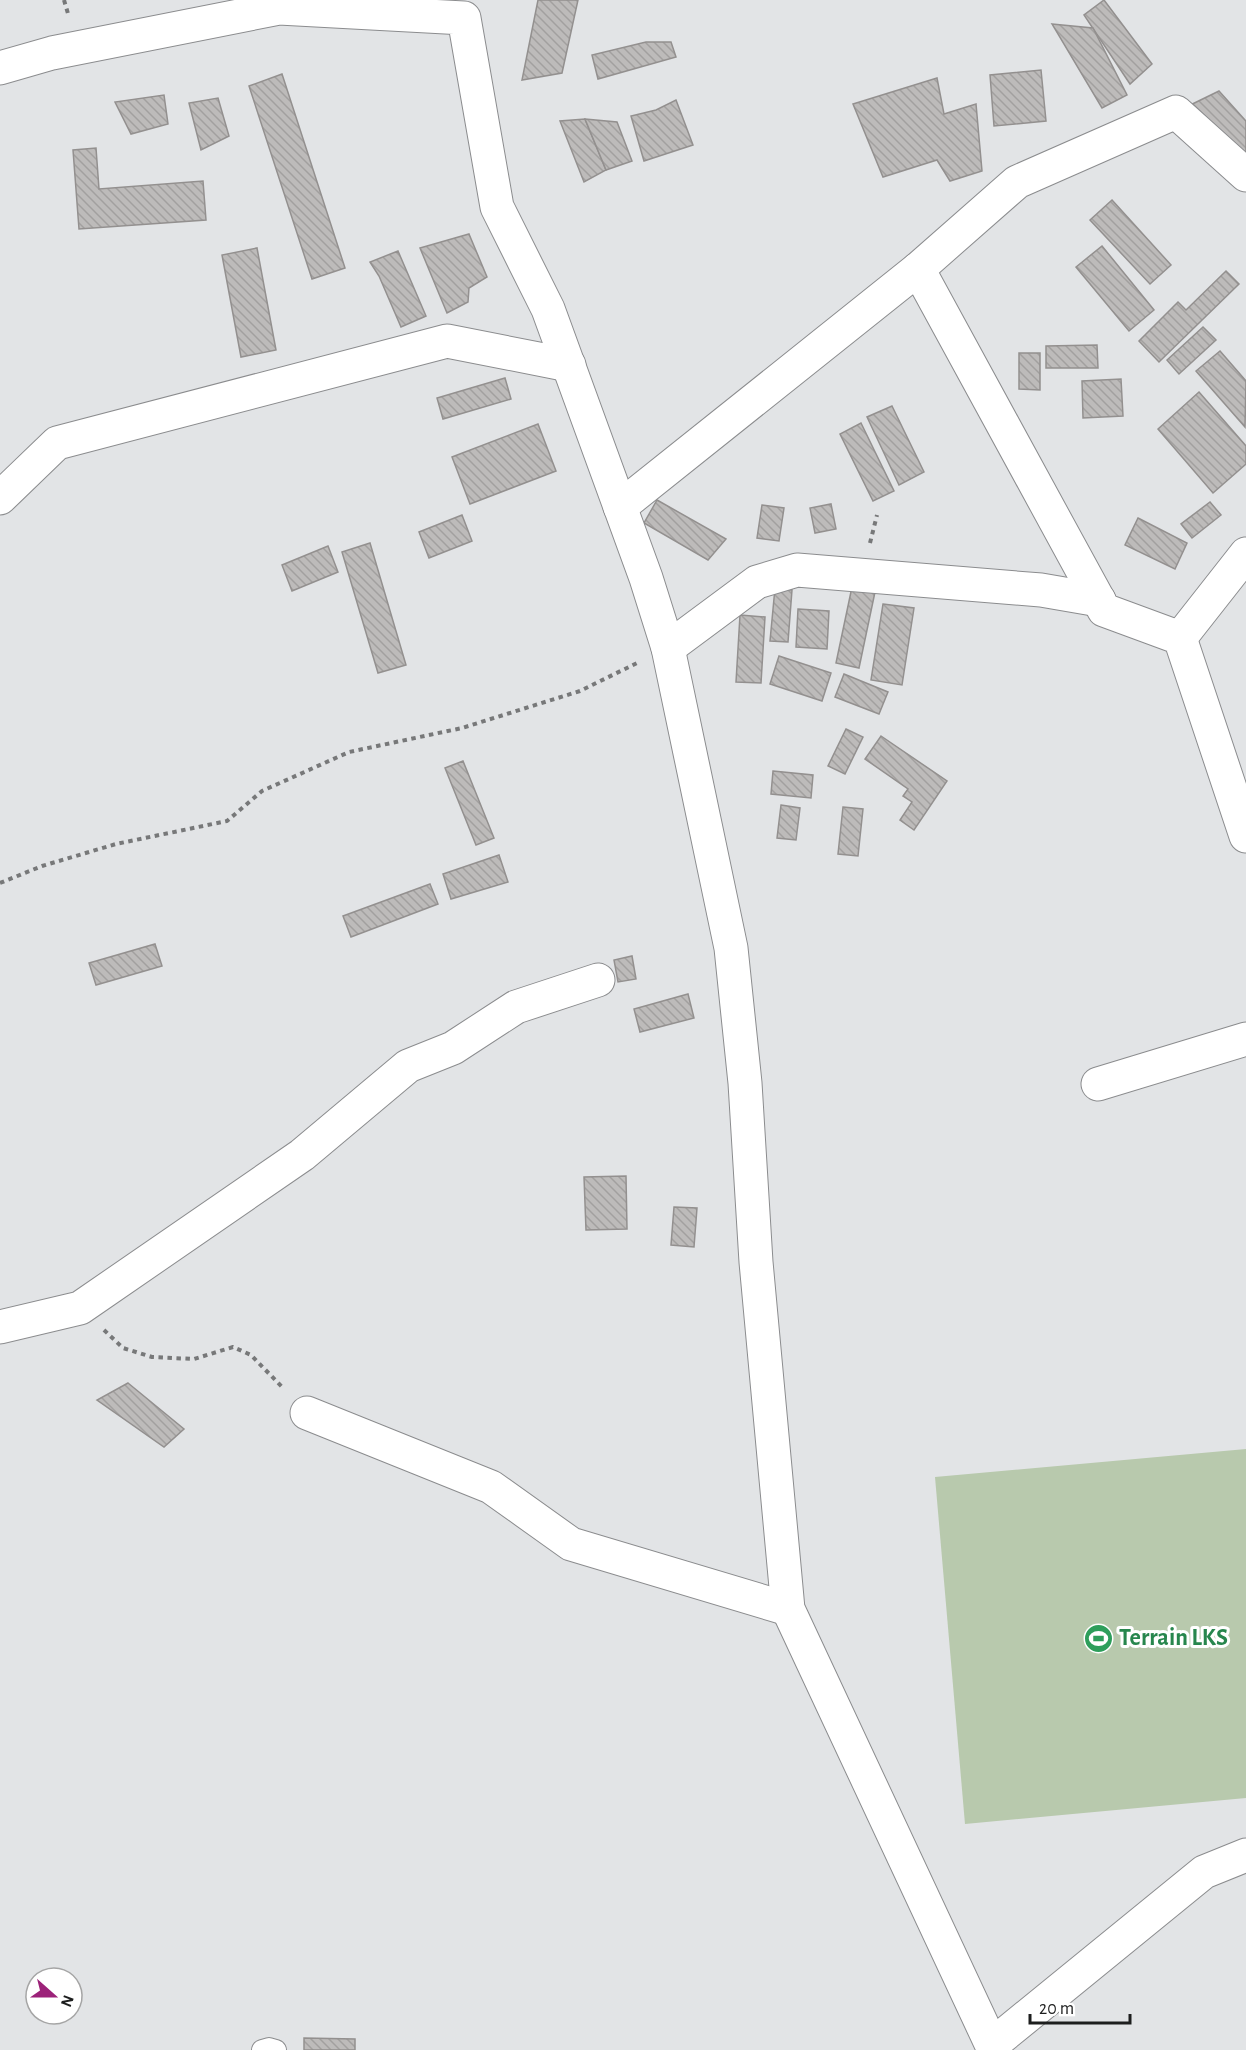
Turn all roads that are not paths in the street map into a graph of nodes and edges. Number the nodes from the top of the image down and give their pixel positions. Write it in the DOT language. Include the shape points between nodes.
graph roads {
  1 [pos="0,68"];
  2 [pos="1246,175"];
  3 [pos="918,269"];
  4 [pos="568,365"];
  5 [pos="0,498"];
  6 [pos="620,507"];
  7 [pos="1246,554"];
  8 [pos="1099,600"];
  9 [pos="1180,638"];
  10 [pos="668,648"];
  11 [pos="1241,805"];
  12 [pos="1246,836"];
  13 [pos="598,980"];
  14 [pos="1246,1039"];
  15 [pos="1098,1084"];
  16 [pos="0,1327"];
  17 [pos="307,1413"];
  18 [pos="789,1609"];
  19 [pos="1246,1855"];
  20 [pos="994,2047"];
  21 [pos="262,2050"];
  22 [pos="276,2050"];
  1 -- 4 [label="street" via="52,53 279,8 464,18 497,207 548,309"];
  2 -- 3 [label="street" via="1176,112 1017,182"];
  3 -- 6 [label="street"];
  3 -- 8 [label="street"];
  4 -- 5 [label="street" via="447,341 57,443"];
  4 -- 6 [label="street"];
  6 -- 10 [label="street"];
  7 -- 9 [label="street"];
  8 -- 9 [label="street" via="1104,610"];
  8 -- 10 [label="street" via="1041,590 797,570 757,582"];
  9 -- 11 [label="street"];
  10 -- 18 [label="street" via="731,948"];
  11 -- 12 [label="street"];
  13 -- 16 [label="street" via="516,1007 453,1048 408,1066 302,1155 80,1308"];
  14 -- 15 [label="street"];
  17 -- 18 [label="street" via="491,1487 571,1544"];
  18 -- 20 [label="street"];
  19 -- 20 [label="street" via="1204,1872"];
  21 -- 22 [label="lane"];
}
